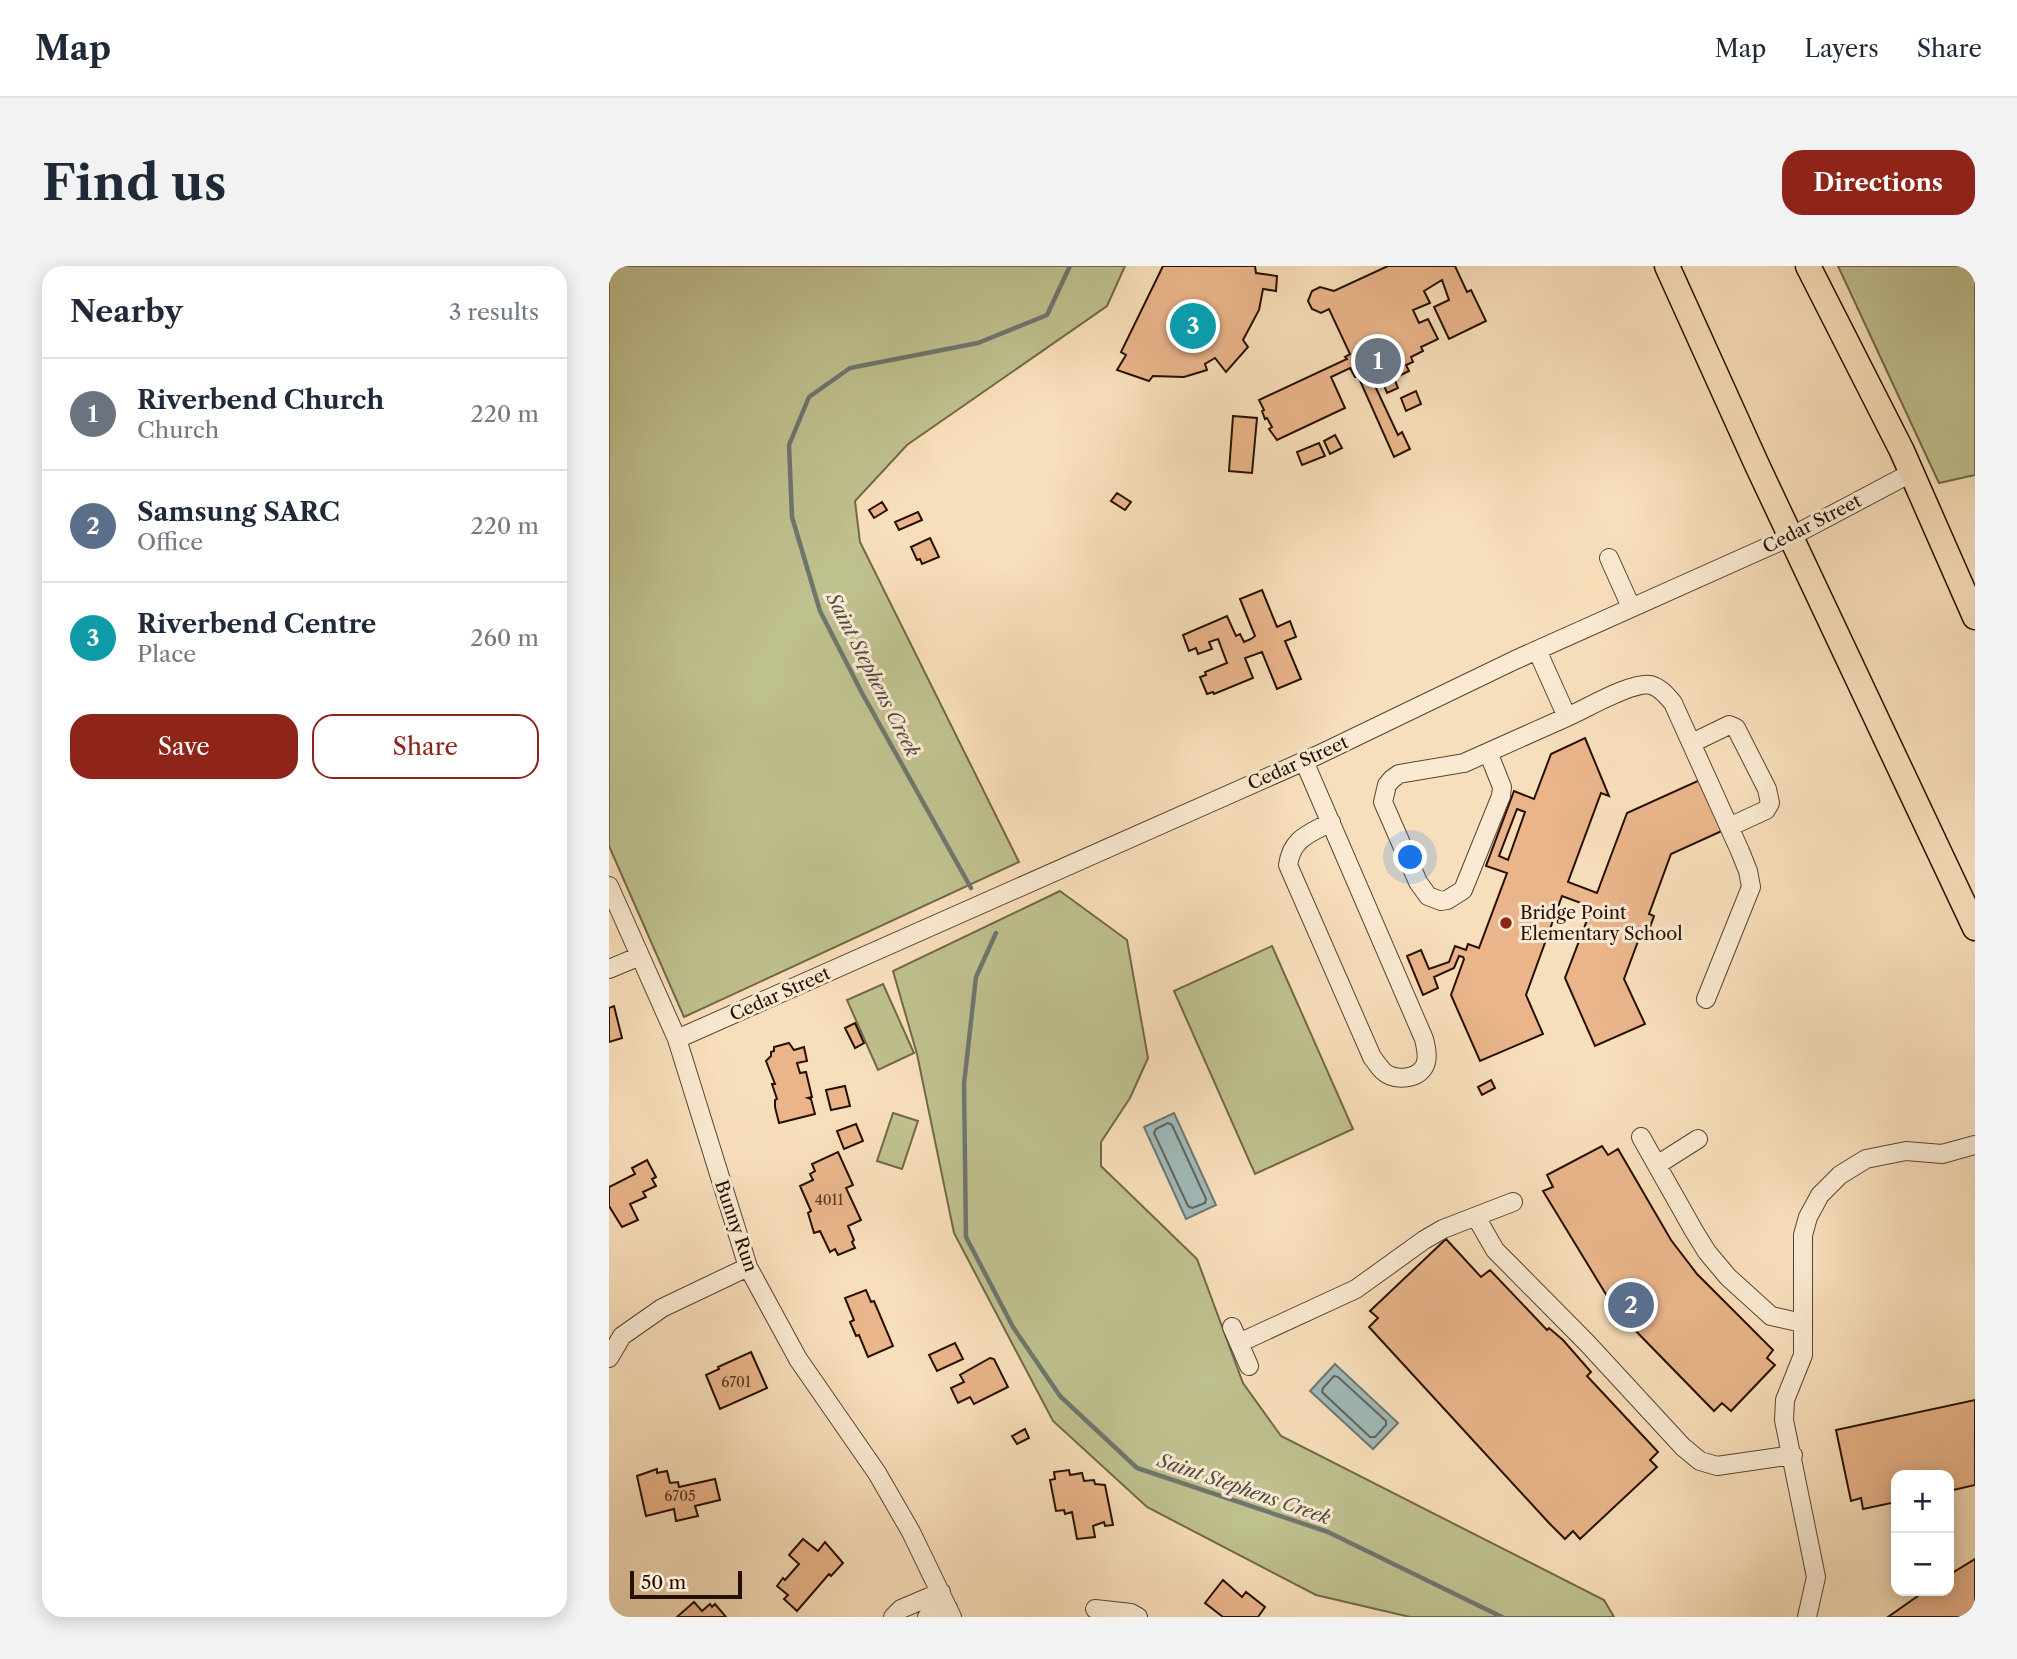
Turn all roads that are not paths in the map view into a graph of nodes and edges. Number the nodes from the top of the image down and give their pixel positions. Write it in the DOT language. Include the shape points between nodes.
graph roads {
  1 [pos="1667,266"];
  2 [pos="1808,266"];
  3 [pos="1911,473"];
  4 [pos="1791,536"];
  5 [pos="1609,558"];
  6 [pos="1631,607"];
  7 [pos="1975,617"];
  8 [pos="1537,650"];
  9 [pos="1567,717"];
  10 [pos="1692,743"];
  11 [pos="1488,752"];
  12 [pos="1304,761"];
  13 [pos="1331,822"];
  14 [pos="1729,827"];
  15 [pos="609,886"];
  16 [pos="1975,928"];
  17 [pos="640,956"];
  18 [pos="609,969"];
  19 [pos="1706,999"];
  20 [pos="677,1040"];
  21 [pos="1641,1137"];
  22 [pos="1698,1139"];
  23 [pos="1974,1147"];
  24 [pos="1657,1165"];
  25 [pos="1513,1202"];
  26 [pos="1476,1217"];
  27 [pos="748,1268"];
  28 [pos="1802,1323"];
  29 [pos="609,1358"];
  30 [pos="1249,1366"];
  31 [pos="1793,1455"];
  32 [pos="948,1606"];
  33 [pos="1095,1609"];
  34 [pos="893,1617"];
  35 [pos="927,1617"];
  36 [pos="1138,1617"];
  37 [pos="1807,1617"];
  1 -- 4 [label="highway"];
  2 -- 3 [label="highway"];
  3 -- 4 [label="street, Cedar Street"];
  3 -- 7 [label="highway"];
  4 -- 6 [label="street, Cedar Street"];
  4 -- 16 [label="highway"];
  5 -- 6 [label="street"];
  6 -- 8 [label="street, Cedar Street"];
  8 -- 9 [label="street"];
  8 -- 12 [label="street, Cedar Street"];
  9 -- 10 [label="street" via="1633,687 1650,685 1673,703"];
  9 -- 11 [label="street"];
  10 -- 14 [label="street"];
  10 -- 14 [label="street" via="1729,726 1737,728 1767,789 1770,803 1766,810"];
  11 -- 11 [label="street" via="1464,763 1399,774 1387,785 1383,802 1391,823 1418,882 1434,899 1447,900 1463,890 1501,796 1502,787"];
  12 -- 13 [label="street"];
  12 -- 20 [label="street, Cedar Street"];
  13 -- 13 [label="street" via="1301,838 1290,850 1288,865 1372,1057 1384,1073 1412,1077 1424,1068 1425,1039"];
  14 -- 19 [label="street" via="1751,887"];
  15 -- 17 [label="street, Bunny Run"];
  17 -- 18 [label="street"];
  17 -- 20 [label="street, Bunny Run"];
  20 -- 27 [label="street, Bunny Run"];
  21 -- 24 [label="street"];
  22 -- 24 [label="street"];
  23 -- 28 [label="street" via="1943,1154 1906,1151 1866,1160 1840,1175 1820,1195 1803,1235"];
  24 -- 28 [label="street" via="1706,1252 1728,1276 1771,1316"];
  25 -- 26 [label="street"];
  26 -- 30 [label="street" via="1424,1240 1356,1289 1235,1335"];
  26 -- 31 [label="street" via="1495,1250 1700,1461 1717,1466"];
  27 -- 29 [label="street" via="662,1308 622,1336"];
  27 -- 32 [label="street, Bunny Run" via="797,1359 884,1485"];
  28 -- 31 [label="street" via="1803,1355 1785,1400 1784,1420"];
  31 -- 37 [label="street" via="1816,1577"];
  32 -- 34 [label="street" via="901,1609"];
  32 -- 35 [label="street"];
  33 -- 36 [label="street"];
}
